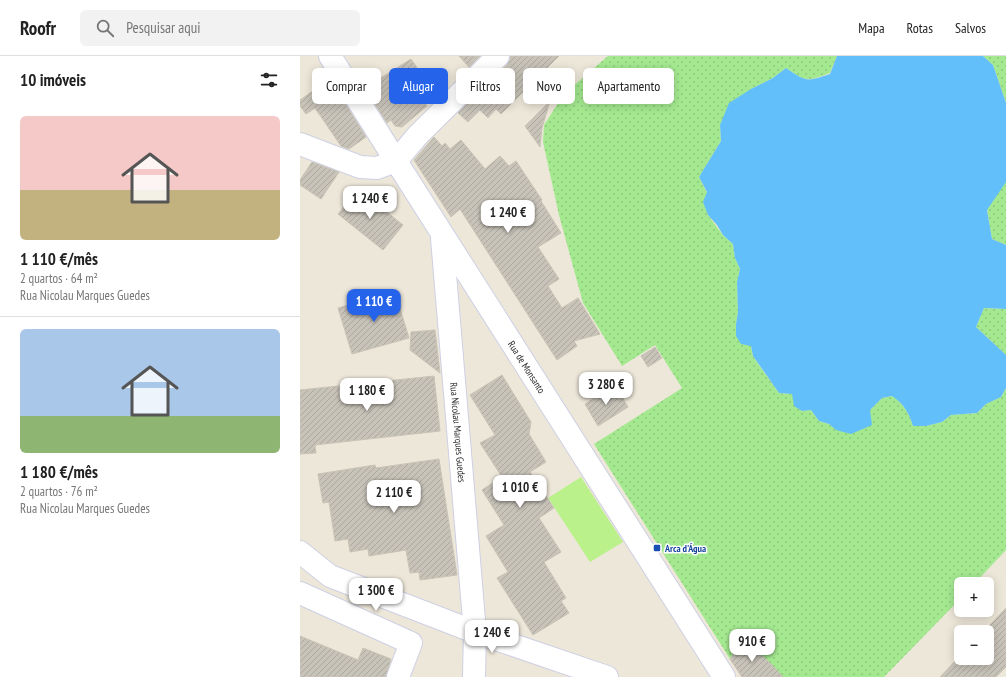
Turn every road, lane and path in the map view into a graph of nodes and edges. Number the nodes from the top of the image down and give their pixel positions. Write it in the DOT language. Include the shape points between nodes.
graph roads {
  1 [pos="330,56"];
  2 [pos="498,56"];
  3 [pos="300,144"];
  4 [pos="396,162"];
  5 [pos="442,233"];
  6 [pos="300,552"];
  7 [pos="300,593"];
  8 [pos="475,632"];
  9 [pos="398,677"];
  10 [pos="474,677"];
  11 [pos="607,677"];
  12 [pos="724,677"];
  1 -- 4 [label="street, Rua de Monsanto"];
  2 -- 4 [label="street" via="418,135"];
  3 -- 4 [label="street" via="360,167 377,168"];
  4 -- 5 [label="street, Rua de Monsanto"];
  5 -- 8 [label="street, Rua Nicolau Marques Guedes"];
  5 -- 12 [label="street, Rua de Monsanto"];
  6 -- 8 [label="street" via="330,576"];
  7 -- 9 [label="street" via="411,643"];
  8 -- 10 [label="street, Rua Nicolau Marques Guedes"];
  8 -- 11 [label="street"];
}
